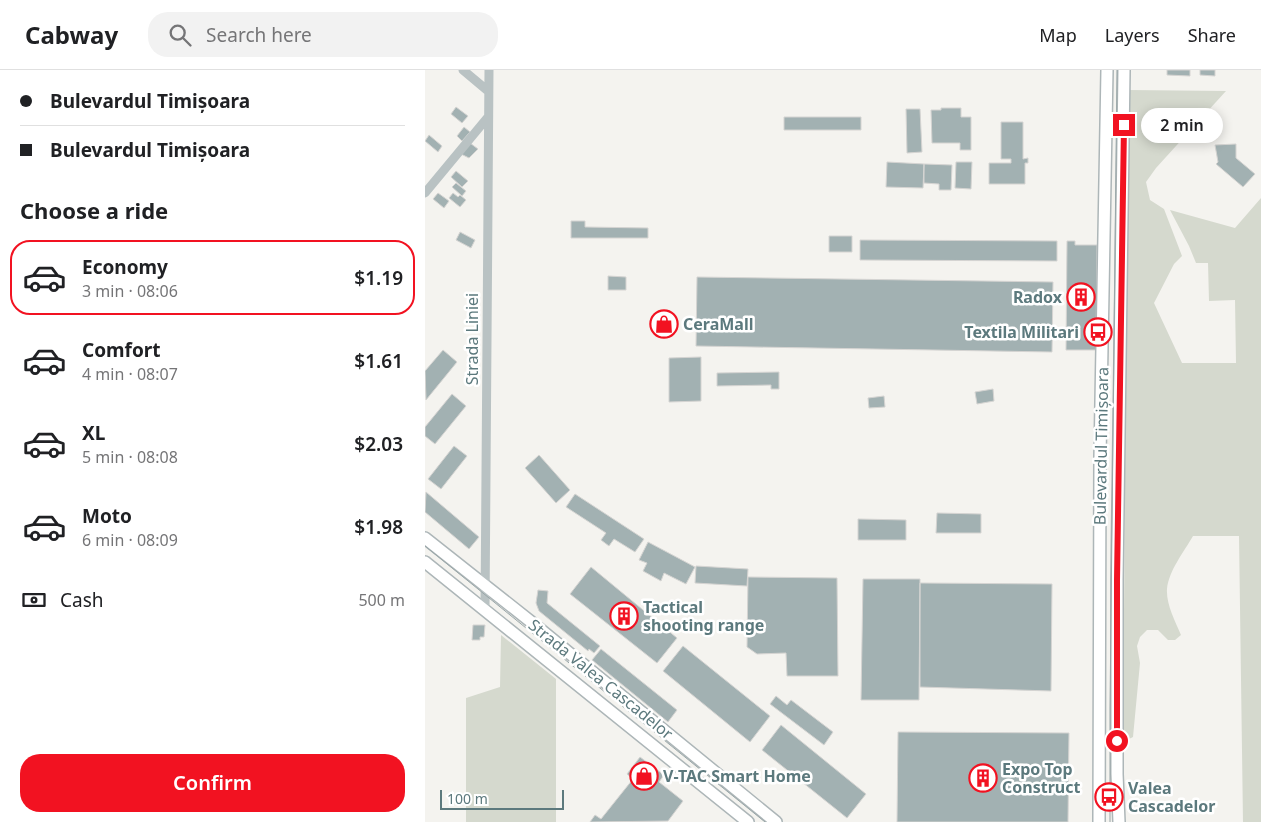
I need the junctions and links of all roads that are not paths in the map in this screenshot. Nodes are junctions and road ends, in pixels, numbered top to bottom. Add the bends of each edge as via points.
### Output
1 (463, 70) edge
2 (489, 70) edge
3 (1107, 70) edge
4 (1124, 70) edge
5 (488, 91) junction
6 (488, 117) junction
7 (425, 193) edge
8 (1105, 274) junction
9 (1122, 274) junction
10 (425, 538) edge
11 (425, 562) edge
12 (485, 586) junction
13 (485, 609) junction
14 (673, 739) junction
15 (662, 753) junction
16 (748, 799) junction
17 (737, 813) junction
18 (748, 822) edge
19 (776, 822) edge
20 (1099, 822) edge
21 (1119, 822) edge

1 - 5 street
2 - 5 street, Strada Liniei
3 - 8 main road, Bulevardul Timișoara
4 - 9 main road, Bulevardul Timișoara
5 - 6 street, Strada Liniei
6 - 7 street
6 - 12 street, Strada Liniei
8 - 9 main road
8 - 20 main road, Bulevardul Timișoara via 1100,478
9 - 21 main road, Bulevardul Timișoara via 1117,580
10 - 12 main road, Strada Valea Cascadelor
11 - 13 main road, Strada Valea Cascadelor
12 - 13 street, Strada Liniei
12 - 14 main road, Strada Valea Cascadelor
13 - 15 main road, Strada Valea Cascadelor
14 - 15 main road
14 - 16 main road, Strada Valea Cascadelor
15 - 17 main road, Strada Valea Cascadelor
16 - 17 main road
16 - 19 main road, Strada Valea Cascadelor
17 - 18 main road, Strada Valea Cascadelor

